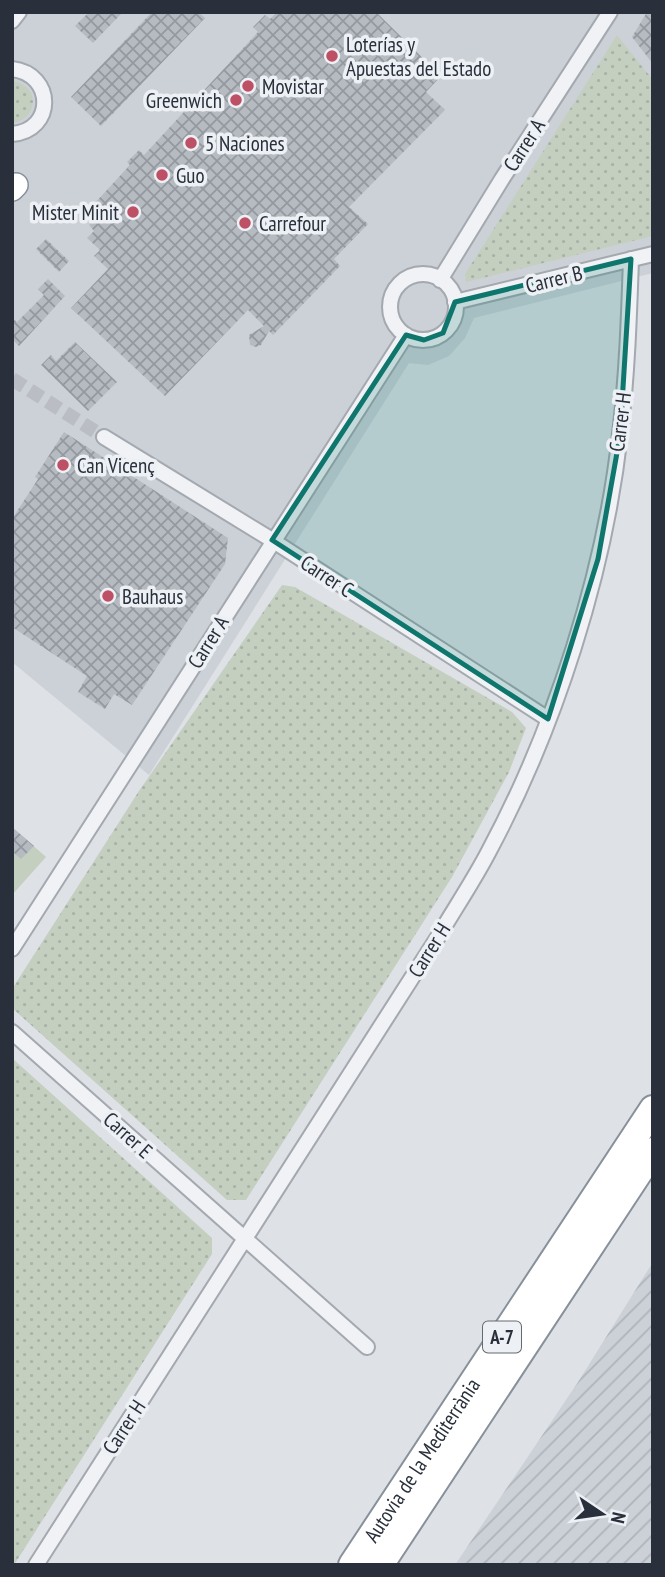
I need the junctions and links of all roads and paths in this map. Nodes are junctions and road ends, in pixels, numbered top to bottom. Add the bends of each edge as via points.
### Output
1 (19, 12) edge
2 (610, 12) edge
3 (12, 21) edge
4 (15, 68) edge
5 (12, 134) edge
6 (653, 254) edge
7 (631, 259) junction
8 (440, 280) junction
9 (455, 302) junction
10 (405, 335) junction
11 (104, 437) tunnel mouth
12 (272, 541) junction
13 (548, 719) junction
14 (12, 949) edge
15 (12, 1032) edge
16 (653, 1109) edge
17 (653, 1151) edge
18 (245, 1238) junction
19 (367, 1347) dead end
20 (36, 1565) edge
21 (352, 1565) edge
22 (380, 1565) edge

1 - 3 street
2 - 8 street, Carrer A
4 - 5 street via 39,82 45,102 33,127
6 - 7 street, Carrer B
7 - 9 street, Carrer B
7 - 13 street, Carrer H via 620,436 598,559
8 - 9 street
8 - 10 street via 413,276 394,292 391,315
9 - 10 street via 453,321 443,333 424,340
10 - 12 street, Carrer A
11 - 12 street, Carrer C
12 - 13 street, Carrer C
12 - 14 street, Carrer A
13 - 18 street, Carrer H via 489,851
15 - 18 street, Carrer E
16 - 21 highway, Autovia de la Mediterrània / A-7
17 - 22 highway, Autovia de la Mediterrània / A-7
18 - 19 street, Carrer E
18 - 20 street, Carrer H

